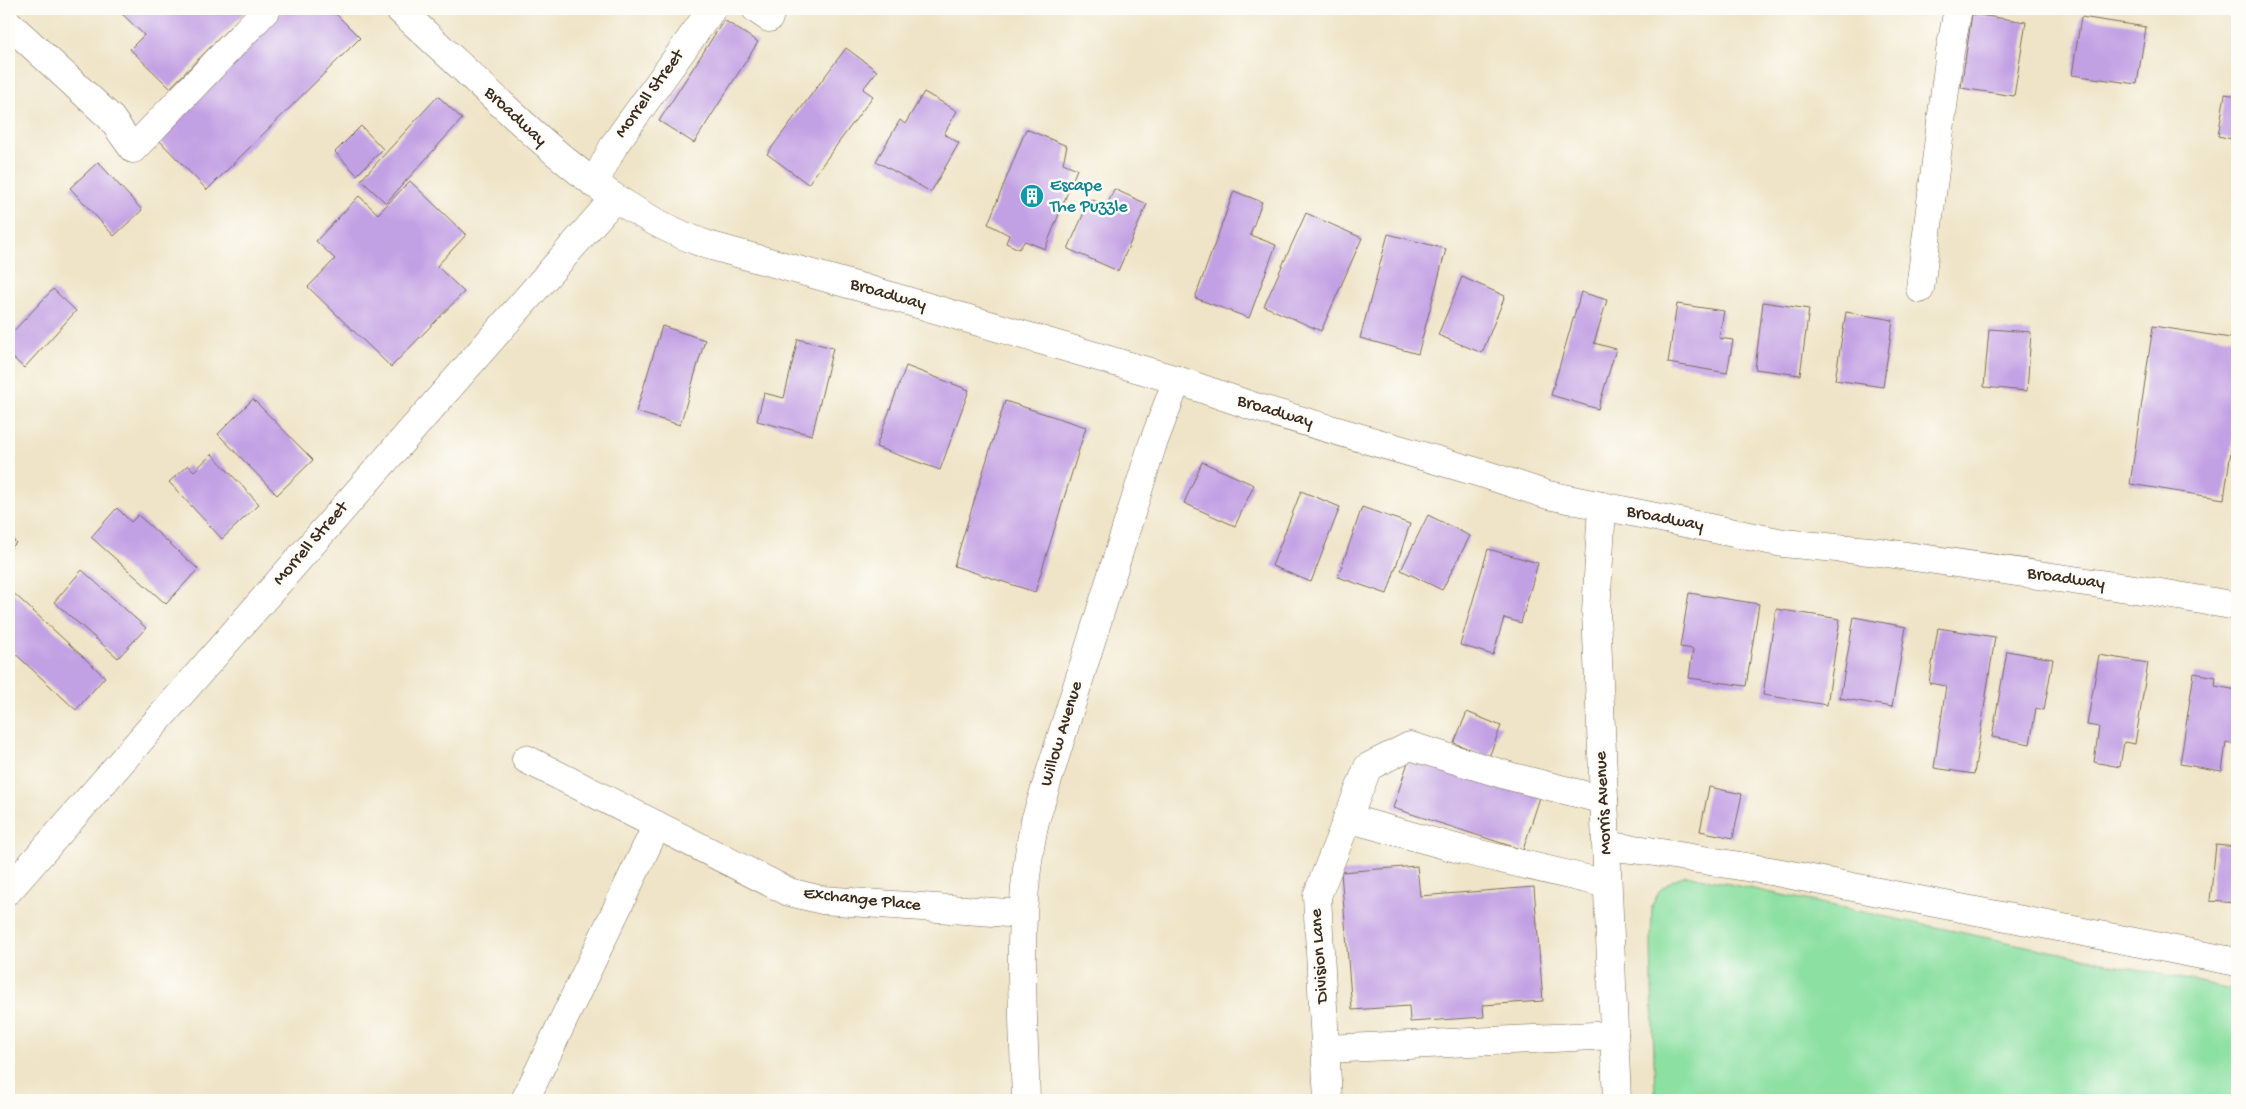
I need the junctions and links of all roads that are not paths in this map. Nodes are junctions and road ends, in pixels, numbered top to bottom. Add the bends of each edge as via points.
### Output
1 (267, 9) edge
2 (399, 9) edge
3 (712, 9) edge
4 (1958, 9) edge
5 (9, 24) edge
6 (604, 191) junction
7 (1920, 289) dead end
8 (1177, 380) junction
9 (1602, 506) junction
10 (2237, 606) edge
11 (526, 759) dead end
12 (1604, 800) junction
13 (1347, 818) junction
14 (657, 825) junction
15 (1607, 846) junction
16 (1607, 884) junction
17 (9, 890) edge
18 (1022, 914) junction
19 (2237, 962) edge
20 (1614, 1035) junction
21 (1326, 1049) junction
22 (525, 1100) edge
23 (1026, 1100) edge
24 (1328, 1100) edge
25 (1617, 1100) edge

1 - 5 street via 134,149 111,118
2 - 6 street, Broadway via 547,147
3 - 6 street, Morrell Street via 614,145
4 - 7 street
6 - 8 street, Broadway via 685,237 708,245
6 - 17 street, Morrell Street
8 - 9 street, Broadway via 1252,406 1548,495
8 - 18 street, Willow Avenue via 1152,446 1035,821
9 - 10 street, Broadway via 1783,543 1890,554
9 - 12 street, Morris Avenue via 1596,612
11 - 14 street, Exchange Place
12 - 13 street, Division Lane via 1410,746 1368,767
12 - 15 street, Morris Avenue
13 - 16 street
13 - 21 street, Division Lane via 1316,896
14 - 18 street, Exchange Place via 788,892 822,900
14 - 22 street
15 - 16 street, Morris Avenue
15 - 19 street via 1776,872
16 - 20 street, Morris Avenue
18 - 23 street, Willow Avenue
20 - 21 street
20 - 25 street, Morris Avenue
21 - 24 street, Division Lane

